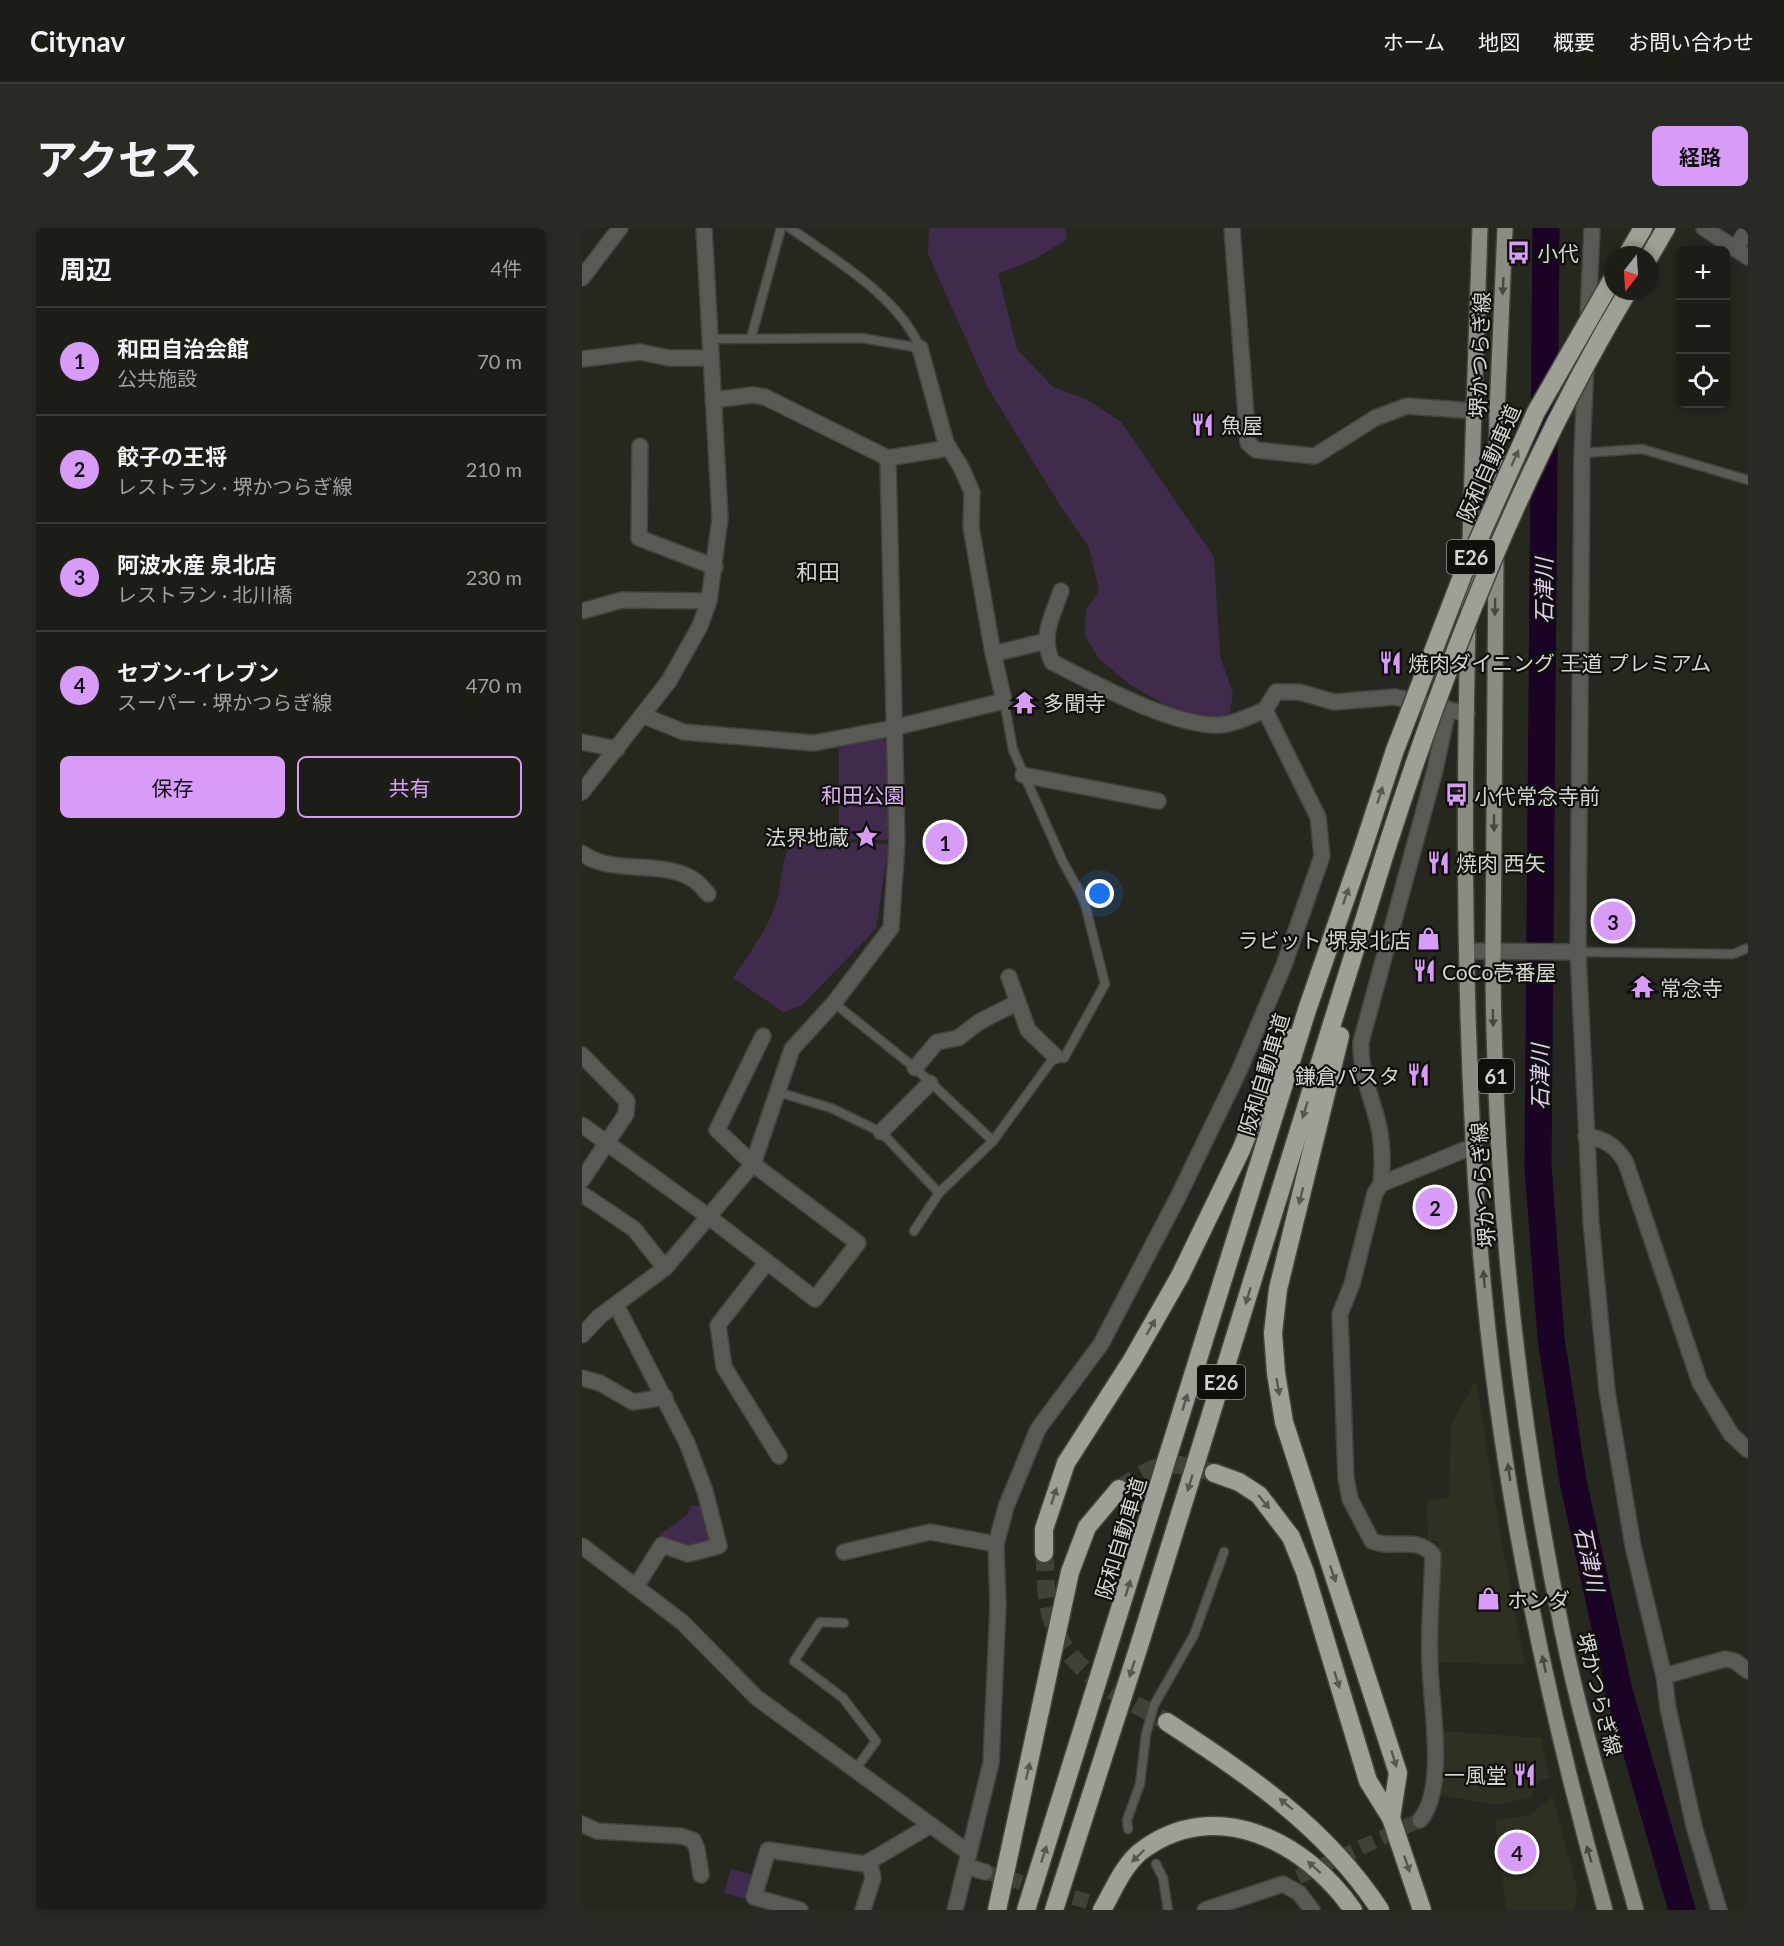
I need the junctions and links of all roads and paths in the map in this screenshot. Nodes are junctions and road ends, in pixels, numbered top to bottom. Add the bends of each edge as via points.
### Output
1 (620, 228) edge
2 (704, 228) edge
3 (781, 228) edge
4 (790, 228) edge
5 (1232, 228) edge
6 (1480, 228) edge
7 (1505, 228) edge
8 (1592, 228) edge
9 (1643, 228) edge
10 (1666, 228) edge
11 (1704, 228) edge
12 (1748, 229) edge
13 (1632, 246) edge
14 (1655, 246) edge
15 (1742, 253) edge
16 (582, 278) edge
17 (1604, 294) edge
18 (1623, 300) edge
19 (751, 338) junction
20 (710, 339) junction
21 (920, 348) junction
22 (711, 358) junction
23 (582, 359) edge
24 (713, 400) junction
25 (1474, 411) junction
26 (640, 446) dead end
27 (948, 448) junction
28 (1582, 453) junction
29 (888, 458) junction
30 (1748, 480) edge
31 (715, 567) junction
32 (1061, 591) dead end
33 (709, 600) junction
34 (582, 611) edge
35 (1046, 641) junction
36 (993, 654) junction
37 (1004, 701) junction
38 (1448, 709) junction
39 (1265, 710) junction
40 (1467, 714) junction
41 (644, 716) junction
42 (893, 728) junction
43 (582, 742) edge
44 (617, 749) junction
45 (1023, 775) junction
46 (582, 792) edge
47 (1158, 801) dead end
48 (582, 853) edge
49 (1385, 853) junction
50 (708, 894) dead end
51 (1748, 948) edge
52 (1467, 951) junction
53 (1493, 952) junction
54 (1574, 952) junction
55 (1009, 977) dead end
56 (1018, 1002) junction
57 (834, 1003) junction
58 (1306, 1010) junction
59 (763, 1036) dead end
60 (582, 1055) edge
61 (1055, 1056) junction
62 (915, 1068) junction
63 (930, 1083) junction
64 (778, 1092) junction
65 (582, 1125) edge
66 (881, 1132) junction
67 (1586, 1136) junction
68 (993, 1141) junction
69 (606, 1143) junction
70 (1474, 1146) junction
71 (753, 1164) junction
72 (582, 1180) edge
73 (1381, 1184) junction
74 (939, 1193) junction
75 (582, 1194) edge
76 (709, 1217) junction
77 (914, 1231) dead end
78 (767, 1262) junction
79 (665, 1268) junction
80 (616, 1305) junction
81 (582, 1335) edge
82 (582, 1378) edge
83 (665, 1397) junction
84 (1748, 1450) edge
85 (779, 1456) dead end
86 (1214, 1473) tunnel mouth
87 (1119, 1489) tunnel mouth
88 (996, 1544) junction
89 (582, 1546) edge
90 (844, 1552) dead end
91 (1224, 1552) dead end
92 (1044, 1553) tunnel mouth
93 (637, 1585) junction
94 (844, 1623) dead end
95 (1748, 1671) edge
96 (1664, 1676) junction
97 (1167, 1722) tunnel mouth
98 (855, 1770) junction
99 (1391, 1818) junction
100 (1420, 1820) tunnel mouth
101 (582, 1824) edge
102 (931, 1824) junction
103 (1128, 1829) dead end
104 (968, 1860) junction
105 (869, 1861) junction
106 (1156, 1864) dead end
107 (985, 1872) tunnel mouth
108 (701, 1875) dead end
109 (1298, 1877) tunnel mouth
110 (1283, 1884) junction
111 (800, 1910) edge
112 (863, 1910) edge
113 (955, 1910) edge
114 (997, 1910) edge
115 (1026, 1910) edge
116 (1054, 1910) edge
117 (1102, 1910) edge
118 (1168, 1910) edge
119 (1205, 1910) edge
120 (1312, 1910) edge
121 (1353, 1910) edge
122 (1380, 1910) edge
123 (1422, 1910) edge
124 (1605, 1910) edge
125 (1636, 1910) edge
126 (1719, 1910) edge

1 - 16 street
2 - 20 street
3 - 19 lane
4 - 21 lane via 857,275 912,328
5 - 25 street via 1248,443 1256,450 1315,456 1375,418 1407,406
6 - 25 main road, 堺かつらぎ線 / 61
7 -> 53 main road, 堺かつらぎ線 / 61 via 1497,414
8 - 28 street
9 - 13 highway
10 - 14 highway
11 - 15 street
12 - 15 street
58 -> 17 highway, 阪和自動車道 / E26, bridge via 1395,750 1464,574 1536,412
18 - 49 highway, E26, bridge via 1557,418 1481,586 1416,757
19 - 20 lane
19 - 21 lane via 862,338
20 - 22 street
21 - 27 street
22 - 23 street via 669,358 639,352
22 - 24 street
24 - 29 street via 753,394 765,397
24 - 31 street via 720,518
25 - 40 main road, 堺かつらぎ線 / 61
26 - 31 street via 639,538
27 - 29 street
27 - 36 street via 972,492 971,527
28 - 30 lane via 1642,449
28 - 54 street
29 - 42 street
31 - 33 street
32 - 35 street
33 - 34 street via 622,600
33 - 41 street via 688,649
35 - 36 street
35 - 39 street via 1052,662 1137,703 1196,723 1223,725
36 - 37 street
37 - 42 street
37 - 45 lane via 1013,750
38 - 39 street via 1395,697 1334,702 1299,692 1276,692
38 - 40 street
38 - 73 street via 1361,1042 1360,1061 1379,1125
39 - 88 street via 1318,817 1322,856 1284,964 1239,1071 1101,1344 1038,1429 1021,1466
40 - 52 main road, 堺かつらぎ線 / 61
41 - 42 street via 684,732 779,742 814,743
41 - 44 street
42 - 57 street via 897,842 891,928
43 - 44 street
44 - 46 street
45 - 47 street
45 - 61 lane via 1084,900 1106,984 1064,1058
48 - 50 street via 611,864 676,871 693,879
49 -> 99 highway via 1278,1289 1272,1333 1284,1422 1398,1773
49 -> 116 highway, E26 via 1140,1646
51 - 54 lane via 1733,954
52 - 53 street
52 - 70 main road, 堺かつらぎ線 / 61
53 - 54 street
53 -> 125 main road, 堺かつらぎ線 / 61 via 1493,1027 1503,1201 1529,1438 1562,1630
54 - 67 street
55 - 56 street
56 - 61 street via 1028,1030
56 - 62 street via 958,1038 937,1042
57 - 62 lane
57 - 64 street via 792,1049
92 -> 58 highway via 1044,1529 1066,1463 1132,1360 1180,1275 1241,1150 1280,1055
115 -> 58 highway, 阪和自動車道 / E26
59 - 71 street via 717,1130
60 - 69 street via 627,1101 626,1114
61 - 68 lane
62 - 63 lane
63 - 66 street
63 - 68 lane
64 - 66 lane via 831,1108
64 - 71 street
65 - 69 street
66 - 74 lane
67 - 84 street via 1608,1143 1626,1162 1700,1383 1731,1434
67 - 96 street via 1596,1287 1608,1391 1633,1546
68 - 74 lane
69 - 72 street
69 - 76 street
70 - 73 street
124 -> 70 main road, 堺かつらぎ線 / 61 via 1572,1793 1535,1625 1489,1331
71 - 76 street
71 - 78 street via 858,1243 814,1299
73 - 100 street via 1375,1193 1352,1284 1340,1314 1344,1456 1350,1499 1372,1541 1417,1543 1433,1555 1433,1782 1428,1811
74 - 77 lane
75 - 79 street via 634,1229
76 - 78 street
76 - 79 street
78 - 85 street via 718,1325 724,1367
79 - 80 street
80 - 81 street
80 - 83 street
82 - 83 street via 600,1383 633,1402
83 - 93 street via 705,1491 719,1546 688,1554 662,1545
86 -> 99 highway via 1239,1482 1259,1496 1291,1538 1305,1572 1368,1781
114 -> 87 highway via 1070,1572 1087,1527
88 - 90 street via 930,1532
88 - 104 street via 998,1606 991,1763
89 - 93 street
91 - 103 lane via 1194,1635 1154,1705
93 - 98 street via 682,1622 757,1698
94 - 98 lane via 820,1622 794,1661 843,1698 876,1741
95 - 96 street via 1725,1659
96 - 126 street via 1694,1826
122 -> 97 highway via 1333,1848 1298,1814
98 - 102 street
99 -> 123 highway
101 - 108 street via 597,1831 693,1840
102 - 104 street
102 - 105 street
104 - 107 street
104 - 113 street
105 - 111 street via 865,1864 768,1850 754,1897
105 - 112 street via 873,1878
106 - 118 lane via 1163,1878
109 - 110 street
110 - 119 street
110 - 120 street via 1299,1893
121 -> 117 highway via 1314,1865 1278,1840 1244,1828 1202,1826 1168,1836 1139,1853

